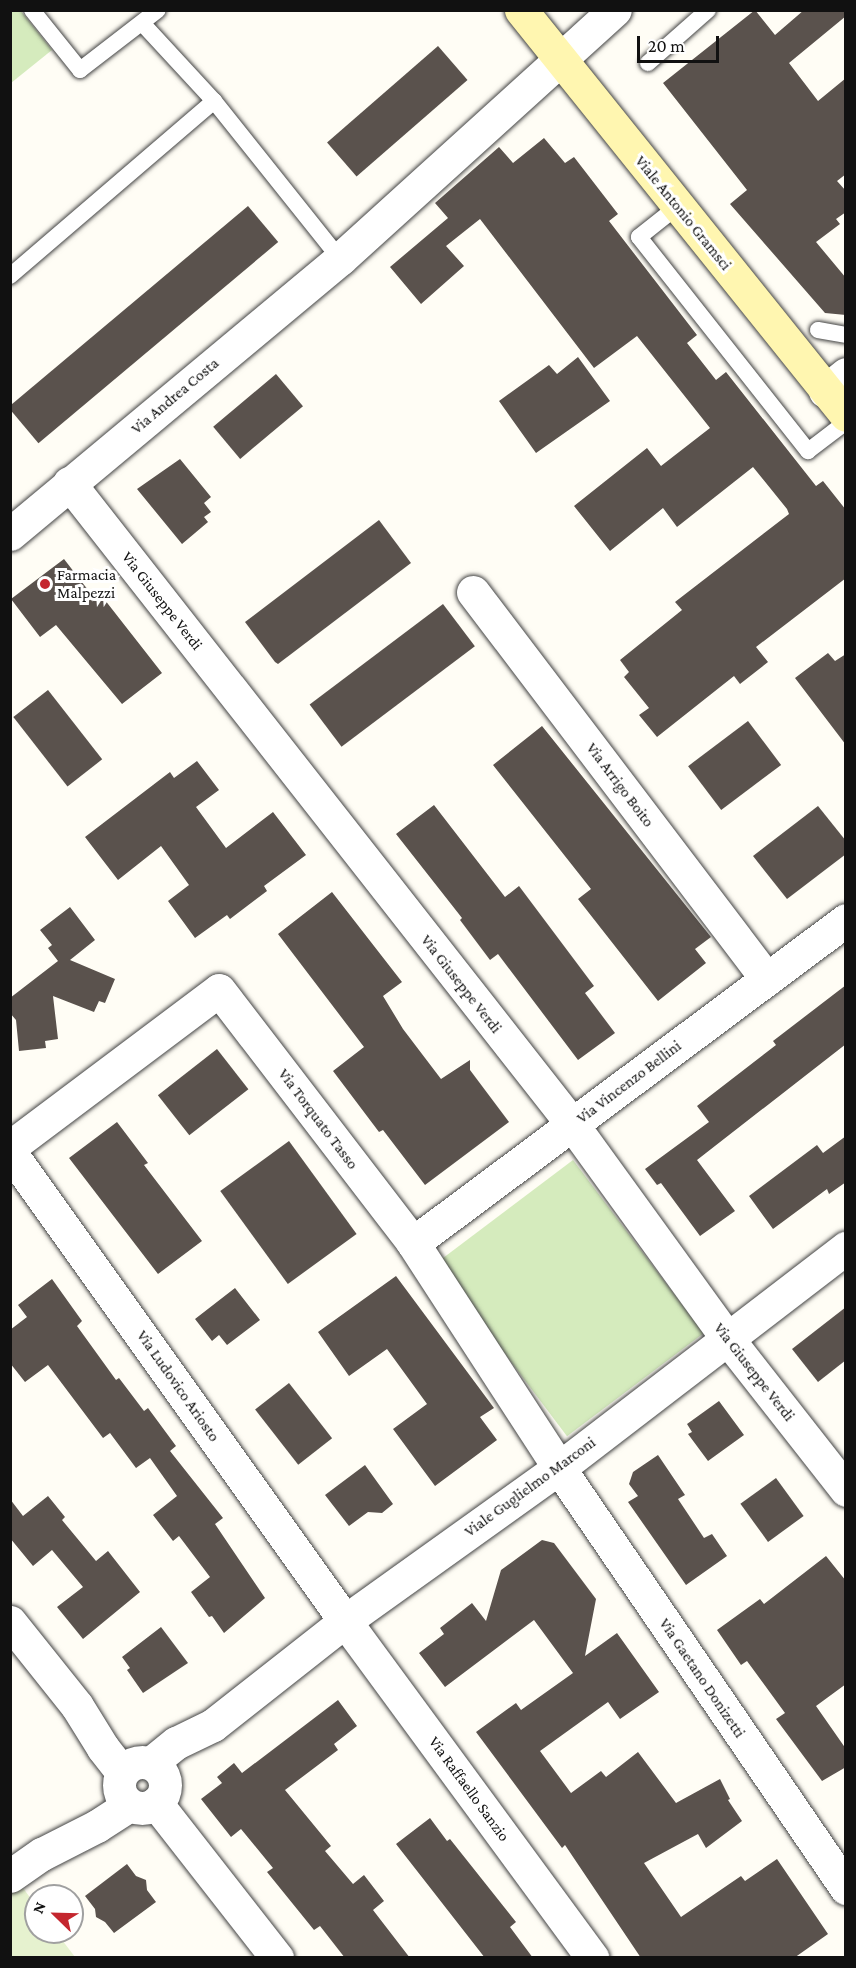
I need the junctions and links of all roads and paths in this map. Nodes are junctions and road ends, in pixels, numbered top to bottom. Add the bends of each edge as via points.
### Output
1 (32, 10) edge
2 (158, 10) edge
3 (521, 10) edge
4 (615, 10) edge
5 (708, 10) edge
6 (142, 23) junction
7 (560, 60) junction
8 (648, 63) dead end
9 (214, 101) junction
10 (678, 206) junction
11 (340, 259) junction
12 (10, 276) edge
13 (818, 330) dead end
14 (846, 335) edge
15 (839, 393) edge
16 (846, 422) edge
17 (69, 483) junction
18 (10, 534) edge
19 (473, 592) dead end
20 (846, 920) edge
21 (767, 979) junction
22 (572, 1124) junction
23 (10, 1150) edge
24 (413, 1243) junction
25 (846, 1248) edge
26 (727, 1338) junction
27 (559, 1468) junction
28 (846, 1490) edge
29 (345, 1621) junction
30 (10, 1622) edge
31 (139, 1782) junction
32 (10, 1876) edge
33 (846, 1888) edge
34 (277, 1958) edge
35 (592, 1958) edge

1 - 6 lane via 80,70
2 - 6 lane
3 - 7 main road, Viale Antonio Gramsci
4 - 7 street, Via Andrea Costa
5 - 8 lane
6 - 9 lane
7 - 10 main road, Viale Antonio Gramsci
7 - 11 street, Via Andrea Costa
9 - 11 lane
9 - 12 lane
10 - 15 main road, Viale Antonio Gramsci
10 - 16 lane via 639,237 808,451
11 - 17 street, Via Andrea Costa
13 - 14 lane
17 - 18 street, Via Andrea Costa
17 - 22 street, Via Giuseppe Verdi
19 - 21 street, Via Arrigo Boito
20 - 21 street, Via Vincenzo Bellini
21 - 22 street, Via Vincenzo Bellini
22 - 24 street, Via Vincenzo Bellini
22 - 26 street, Via Giuseppe Verdi
23 - 24 street, Via Torquato Tasso via 219,990
23 - 29 street, Via Ludovico Ariosto
24 - 27 street, Via Torquato Tasso
25 - 26 street, Viale Guglielmo Marconi
26 - 27 street, Viale Guglielmo Marconi
26 - 28 street, Via Giuseppe Verdi
27 - 29 street, Viale Guglielmo Marconi
27 - 33 street, Via Gaetano Donizetti
29 - 31 street, Viale Guglielmo Marconi via 213,1725 176,1743
29 - 35 street, Via Raffaello Sanzio
30 - 31 street via 77,1706 103,1748
31 - 32 street, Viale Guglielmo Marconi via 84,1812 42,1854
31 - 34 street

